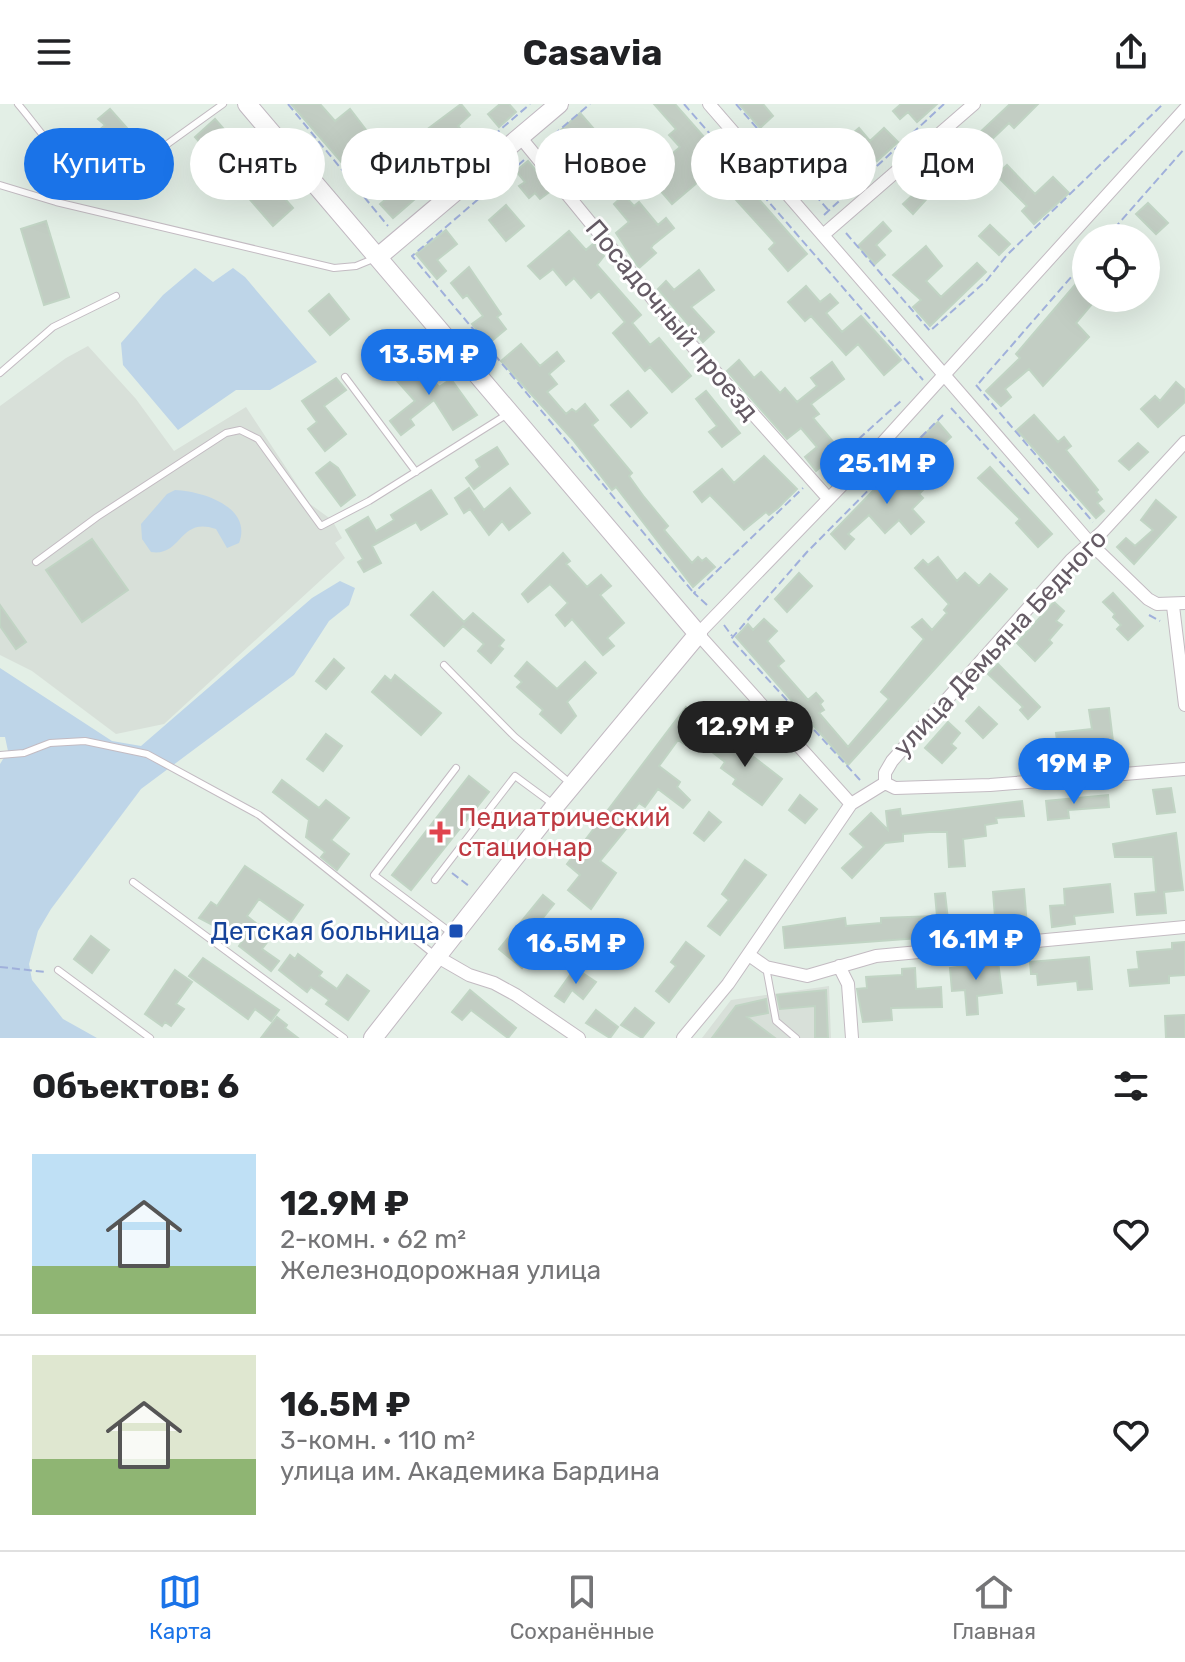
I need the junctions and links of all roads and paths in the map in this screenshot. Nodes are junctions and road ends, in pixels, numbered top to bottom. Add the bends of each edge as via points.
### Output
1 (18, 104) edge
2 (223, 104) edge
3 (247, 104) edge
4 (288, 104) edge
5 (530, 104) edge
6 (559, 104) edge
7 (590, 104) edge
8 (684, 104) edge
9 (709, 104) edge
10 (944, 104) edge
11 (974, 104) edge
12 (1163, 104) edge
13 (1185, 109) edge
14 (503, 128) edge
15 (527, 145) junction
16 (1185, 148) edge
17 (0, 185) edge
18 (392, 223) dead end
19 (815, 223) junction
20 (1118, 224) edge
21 (823, 235) junction
22 (800, 236) junction
23 (378, 257) junction
24 (1072, 276) edge
25 (116, 296) dead end
26 (930, 331) dead end
27 (0, 373) edge
28 (943, 376) junction
29 (345, 377) dead end
30 (924, 381) dead end
31 (903, 400) dead end
32 (511, 413) junction
33 (943, 415) dead end
34 (1185, 442) edge
35 (416, 472) junction
36 (811, 481) junction
37 (828, 498) junction
38 (1102, 532) junction
39 (1090, 543) junction
40 (36, 562) dead end
41 (694, 593) junction
42 (1179, 604) edge
43 (694, 628) junction
44 (444, 665) dead end
45 (1185, 705) edge
46 (0, 755) edge
47 (456, 768) dead end
48 (1185, 769) edge
49 (885, 783) junction
50 (573, 785) junction
51 (869, 790) junction
52 (851, 804) junction
53 (555, 806) junction
54 (445, 868) junction
55 (435, 880) dead end
56 (133, 882) dead end
57 (472, 889) dead end
58 (1185, 927) edge
59 (453, 935) junction
60 (749, 955) junction
61 (436, 956) junction
62 (839, 966) junction
63 (0, 967) edge
64 (766, 967) junction
65 (58, 970) joint
66 (150, 1038) edge
67 (344, 1038) edge
68 (373, 1038) edge
69 (579, 1038) edge
70 (683, 1038) edge
71 (796, 1038) edge
72 (852, 1038) edge

1 - 2 lane via 74,168 108,181 123,176
3 - 23 street
4 - 18 path via 387,226
5 - 14 path
6 - 15 street
7 - 15 path
8 - 22 path
9 - 19 street
10 - 19 path
11 - 21 street
12 - 26 path
13 - 28 street
15 - 23 street
15 - 36 street, Посадочный проезд via 624,266
15 - 41 path via 412,256
16 - 20 path
17 - 23 lane via 334,268
19 - 21 street
19 - 22 path
21 - 28 street
22 - 30 path
23 - 32 street
24 - 38 path via 977,384
25 - 27 lane via 53,327
28 - 37 street
28 - 39 street
29 - 35 lane
31 - 36 path
32 - 35 lane
32 - 43 street
33 - 51 path via 807,552 731,639
34 - 38 street, улица Демьяна Бедного
35 - 40 lane via 321,526 258,439 240,430 226,433
36 - 37 street, Посадочный проезд
36 - 41 path
37 - 43 street
38 - 39 street, улица Демьяна Бедного
39 - 42 street via 1148,599
39 - 49 street, улица Демьяна Бедного via 912,737 892,761
41 - 43 path via 708,605
42 - 45 street
43 - 50 street
43 - 52 street
44 - 50 lane via 515,737
46 - 61 lane via 85,741 147,754 259,815
47 - 59 lane via 374,875
48 - 49 street via 990,785 895,788
49 - 51 street, улица Демьяна Бедного
50 - 53 street
51 - 52 street, улица Демьяна Бедного
52 - 60 street, улица Демьяна Бедного
53 - 54 lane via 515,776
53 - 59 street
54 - 55 lane
54 - 57 path
56 - 67 lane
58 - 62 street via 876,956
59 - 61 street
60 - 64 street
60 - 70 street, улица Демьяна Бедного
61 - 68 street
61 - 69 street via 516,995
62 - 64 street via 807,976
62 - 72 street via 848,984
63 - 65 path
64 - 71 lane via 776,1021
65 - 66 lane

